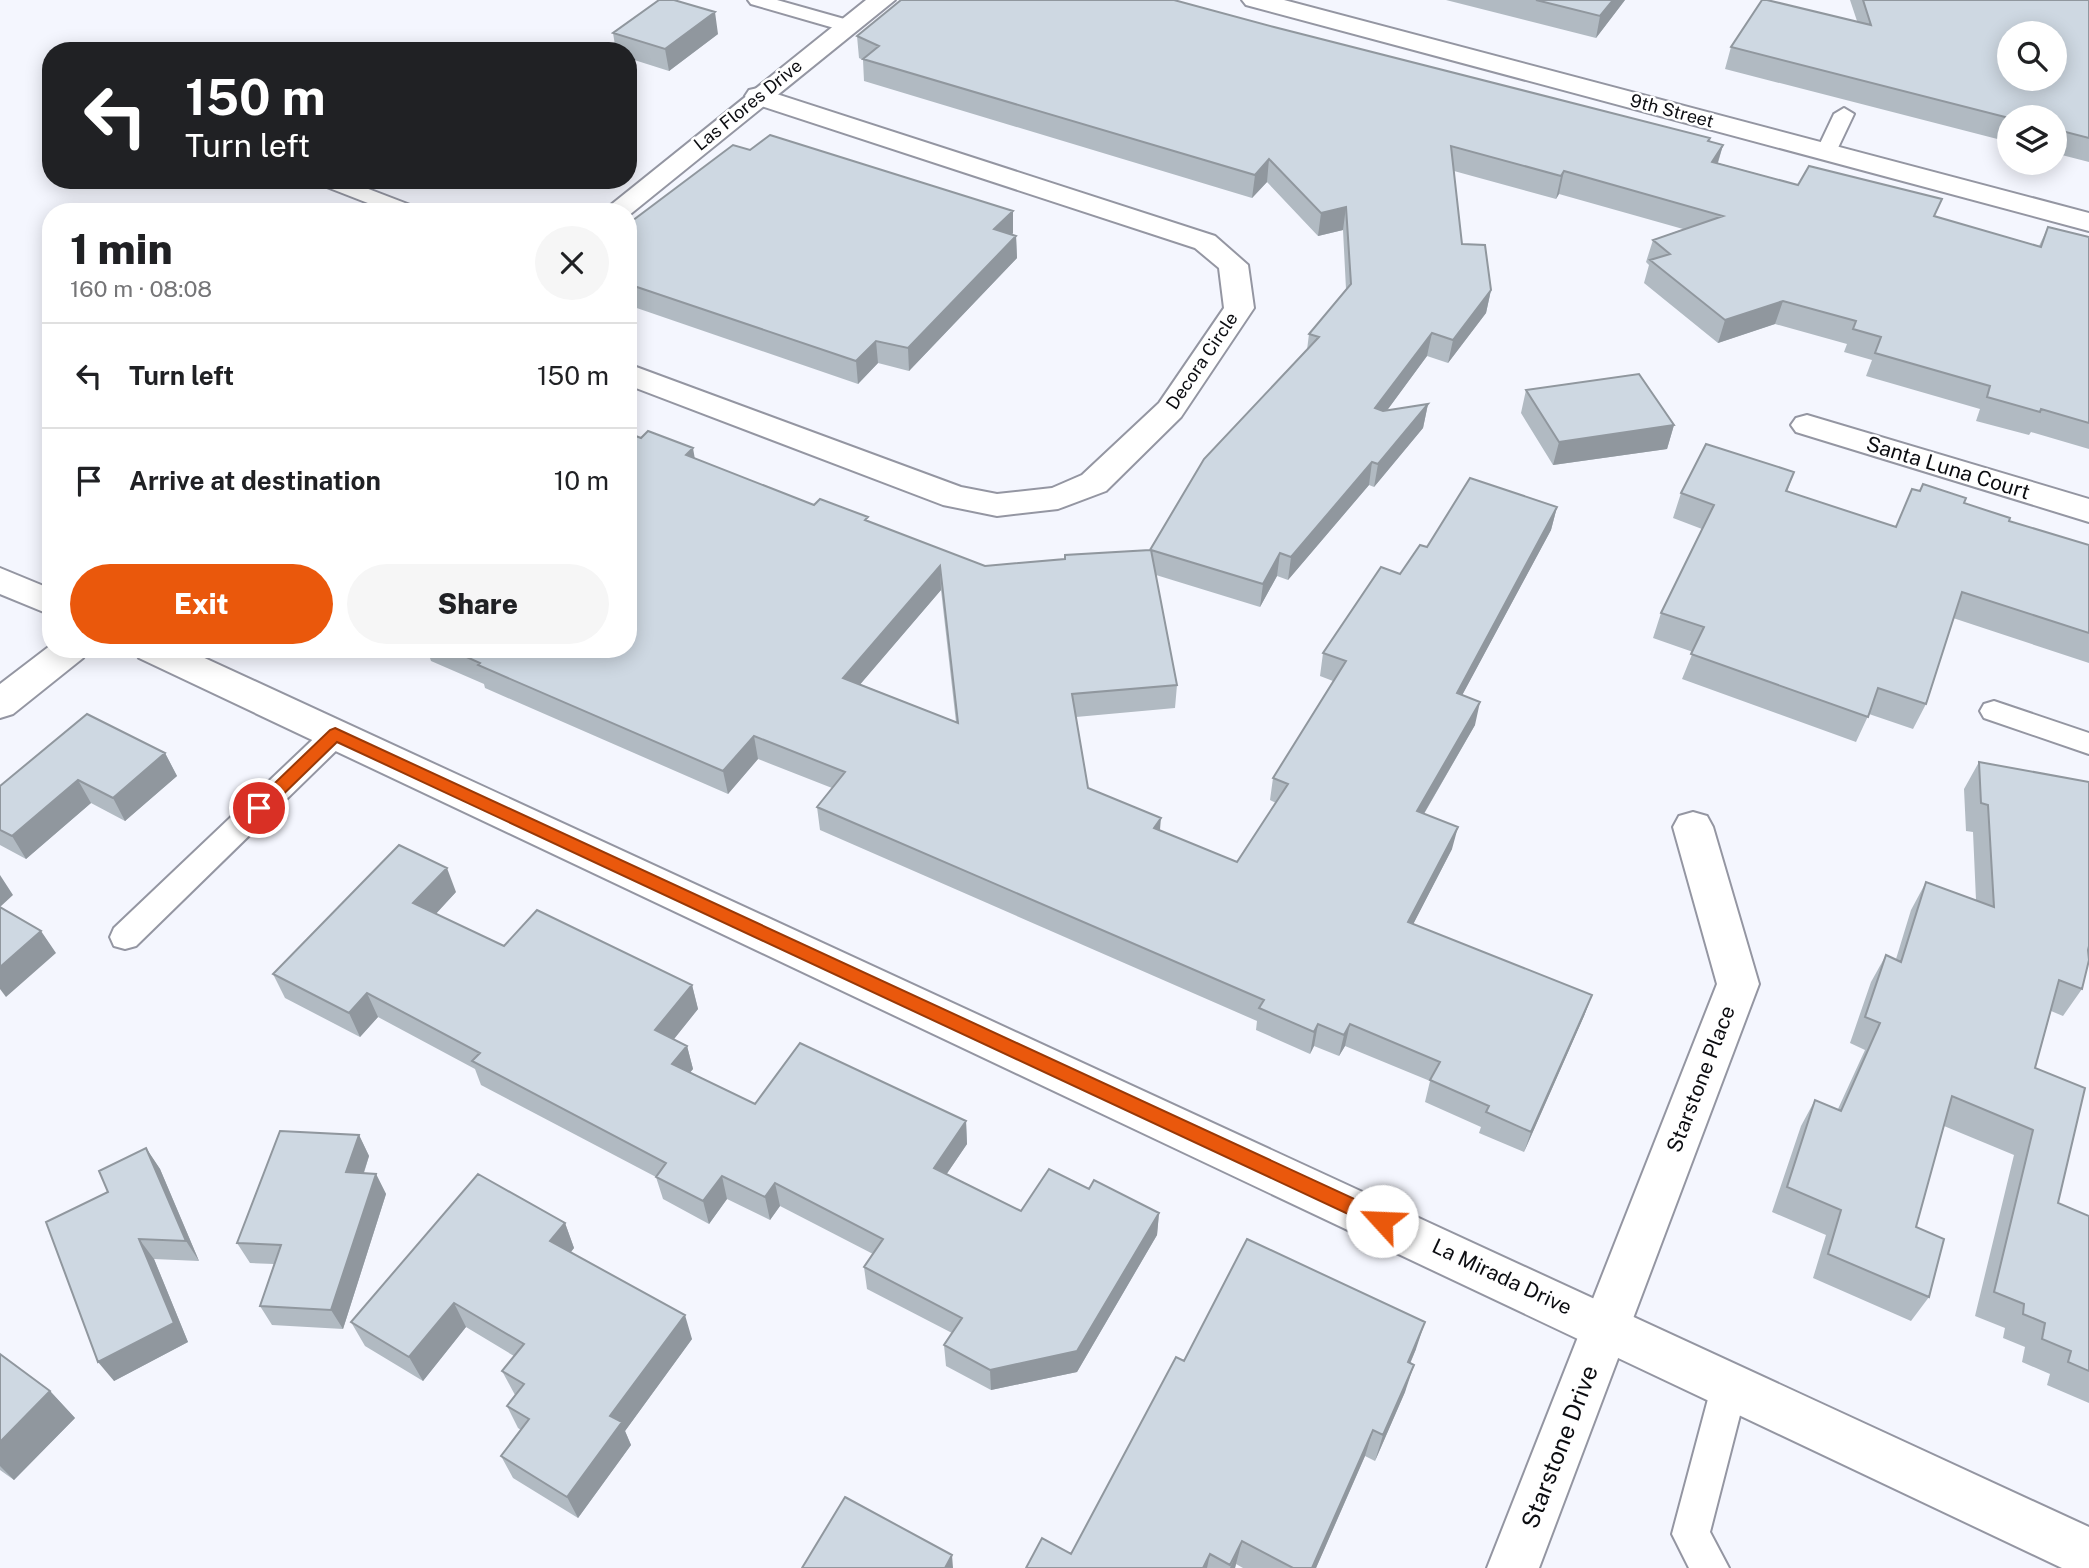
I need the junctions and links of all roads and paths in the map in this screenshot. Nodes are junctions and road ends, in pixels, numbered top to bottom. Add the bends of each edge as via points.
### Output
1 (757, 0) edge
2 (882, 0) edge
3 (1255, 0) edge
4 (848, 26) junction
5 (758, 96) junction
6 (1844, 114) dead end
7 (1826, 152) junction
8 (350, 189) edge
9 (387, 203) edge
10 (627, 203) edge
11 (2089, 222) edge
12 (637, 377) edge
13 (1807, 425) dead end
14 (2089, 511) edge
15 (0, 580) edge
16 (42, 599) edge
17 (59, 658) edge
18 (171, 658) edge
19 (0, 704) edge
20 (1994, 711) dead end
21 (335, 734) junction
22 (2089, 744) edge
23 (1693, 827) dead end
24 (125, 937) dead end
25 (1607, 1326) junction
26 (1730, 1384) junction
27 (2089, 1554) edge
28 (1513, 1568) edge
29 (1710, 1568) edge

1 - 4 lane
2 - 4 street, Las Flores Drive
3 - 7 street, 9th Street
4 - 5 street, Las Flores Drive
5 - 10 street, Las Flores Drive
5 - 12 street, Decora Circle via 1205,242 1233,265 1238,308 1170,410 1094,483 1058,498 997,505 954,497
6 - 7 lane
7 - 11 street, 9th Street
8 - 9 lane
13 - 14 street, Santa Luna Court
15 - 16 street
17 - 19 street
18 - 21 street, La Mirada Drive
20 - 22 lane
21 - 24 lane
21 - 25 street, La Mirada Drive
23 - 25 street, Starstone Place via 1738,984
25 - 26 street, La Mirada Drive
25 - 28 street, Starstone Drive
26 - 27 street, La Mirada Drive
26 - 29 lane via 1691,1534

